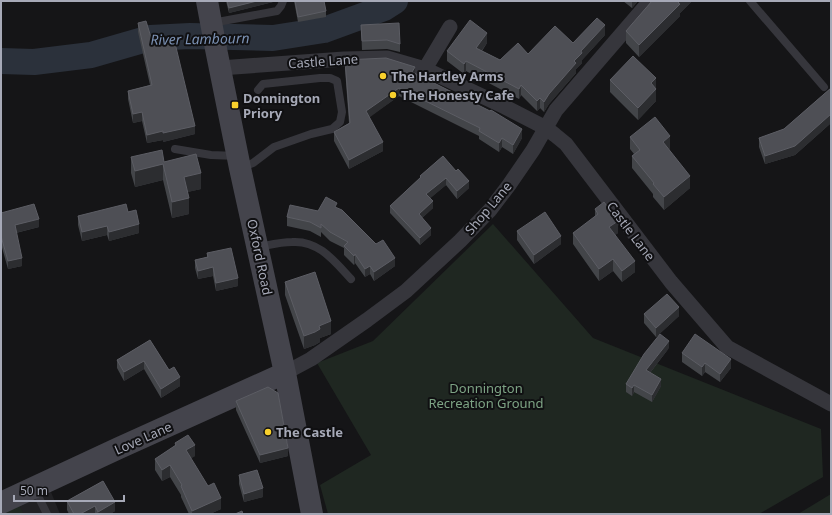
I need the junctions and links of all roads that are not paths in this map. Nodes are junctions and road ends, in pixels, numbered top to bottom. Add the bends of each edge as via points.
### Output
1 (207, 1) edge
2 (283, 1) edge
3 (650, 1) edge
4 (750, 1) edge
5 (450, 27) dead end
6 (215, 43) junction
7 (425, 68) junction
8 (824, 87) dead end
9 (258, 90) dead end
10 (546, 128) junction
11 (175, 149) dead end
12 (239, 162) junction
13 (257, 248) junction
14 (351, 279) dead end
15 (285, 373) junction
16 (831, 404) edge
17 (34, 488) junction
18 (1, 503) edge
19 (47, 514) edge
20 (312, 514) edge

1 - 6 main road, Oxford Road
2 - 6 lane via 277,11
3 - 10 street, Shop Lane via 556,110
4 - 8 lane
5 - 7 street
6 - 7 street, Castle Lane via 344,59 387,58
6 - 12 main road, Oxford Road
7 - 10 street, Castle Lane
9 - 12 lane via 263,84 330,78 337,81 342,112 340,122 332,129 274,147 252,163
10 - 15 street, Shop Lane via 490,210 460,241 406,291 311,359
10 - 16 street, Castle Lane via 566,144 671,282 727,347
11 - 12 lane
12 - 13 main road, Oxford Road
13 - 14 lane via 292,242 309,244 332,258
13 - 15 main road, Oxford Road
15 - 17 main road, Love Lane
15 - 20 main road, Oxford Road
17 - 18 main road, Love Lane
17 - 19 lane

